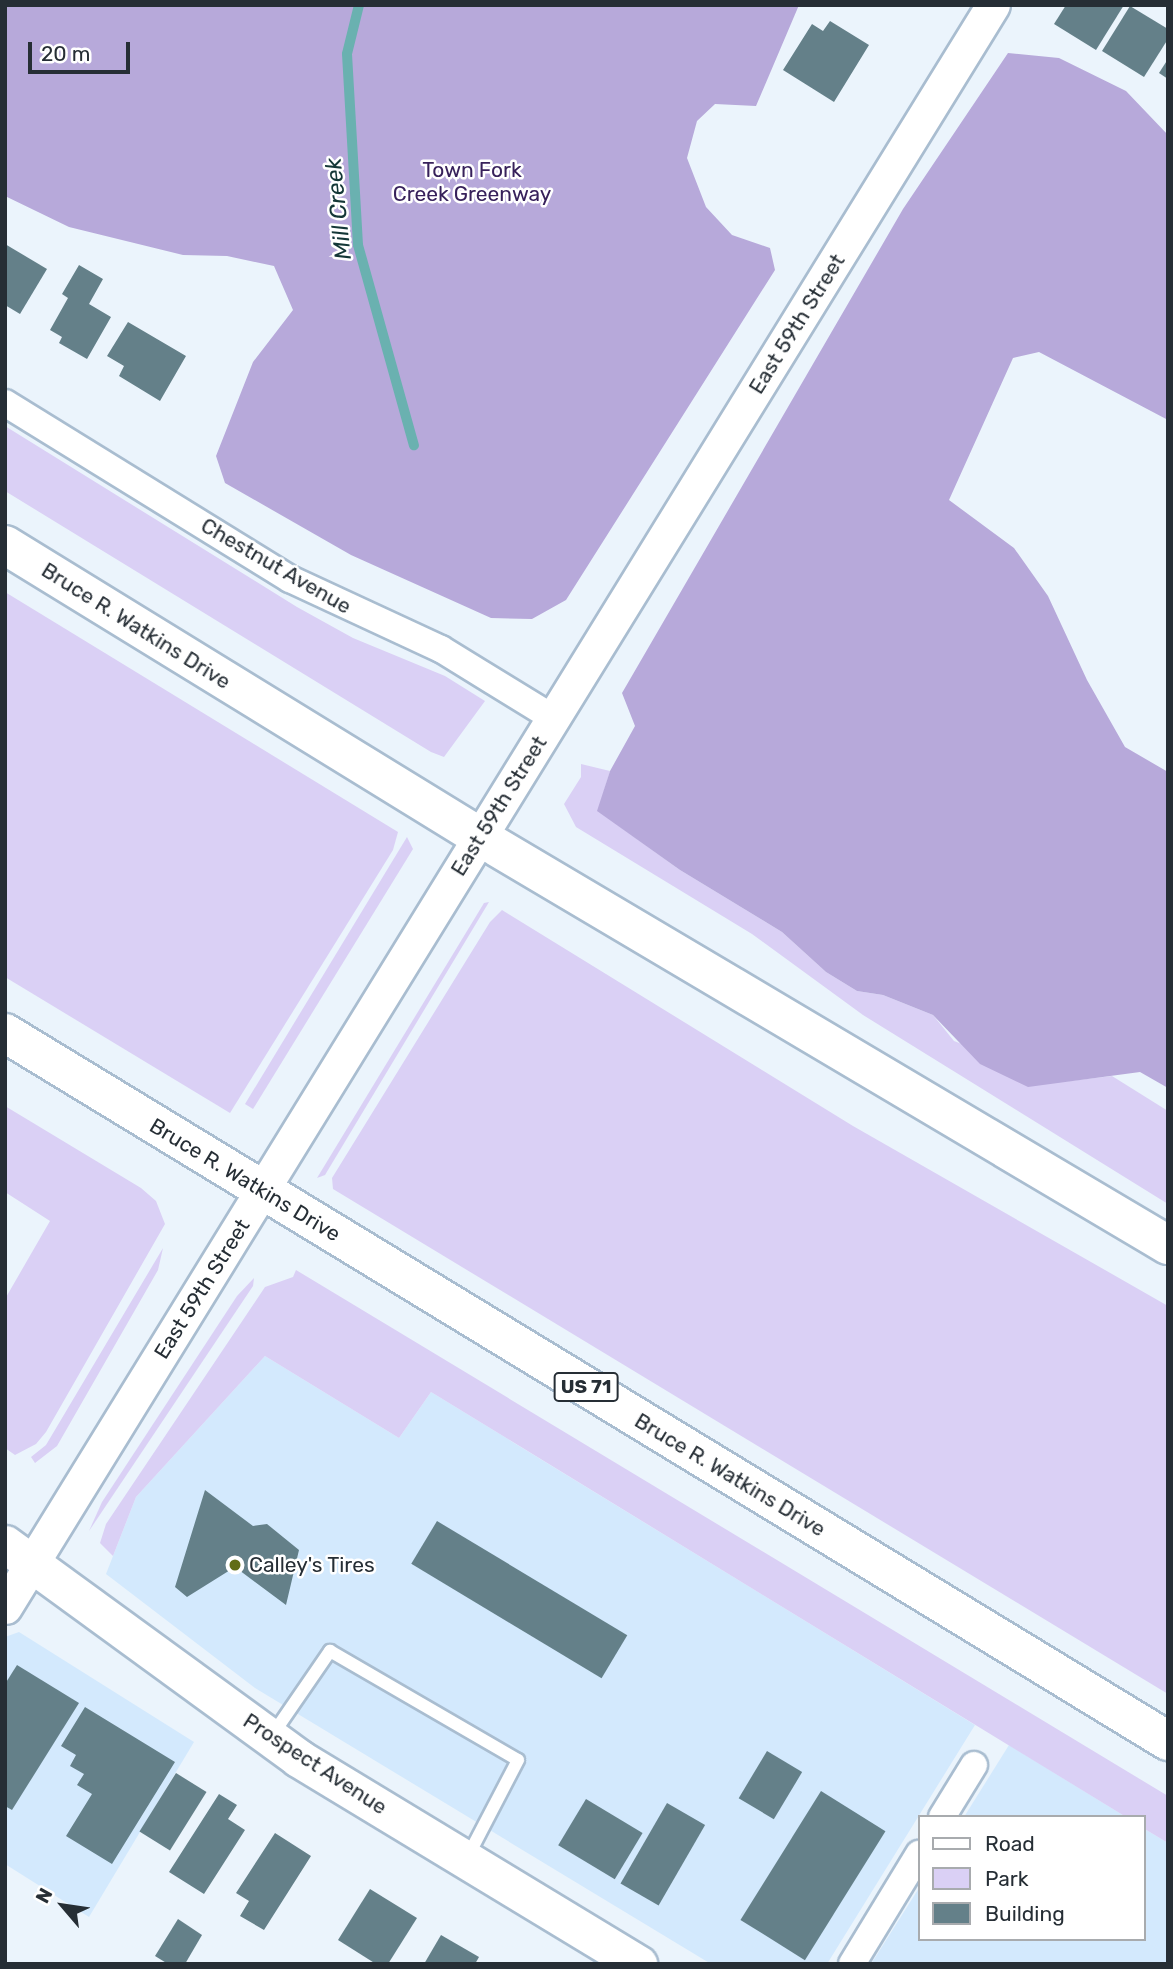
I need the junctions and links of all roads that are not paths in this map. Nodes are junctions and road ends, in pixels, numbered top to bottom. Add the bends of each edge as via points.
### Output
1 (993, 5) edge
2 (5, 403) edge
3 (5, 545) edge
4 (553, 718) junction
5 (480, 837) junction
6 (5, 1033) edge
7 (263, 1191) junction
8 (1168, 1245) edge
9 (19, 1554) edge
10 (5, 1607) edge
11 (270, 1737) junction
12 (1168, 1741) edge
13 (974, 1765) dead end
14 (943, 1815) edge
15 (918, 1856) edge
16 (466, 1860) junction
17 (638, 1964) edge
18 (852, 1964) edge

1 - 4 street, East 59th Street
2 - 4 street, Chestnut Avenue via 290,579 441,649
3 - 5 highway, Bruce R. Watkins Drive
4 - 5 street, East 59th Street
5 - 7 street, East 59th Street
5 - 8 highway, Bruce R. Watkins Drive
6 - 7 highway, Bruce R. Watkins Drive / US 71
7 - 9 street, East 59th Street
7 - 12 highway, Bruce R. Watkins Drive / US 71
9 - 10 street, East 59th Street
9 - 11 main road, Prospect Avenue
11 - 16 main road, Prospect Avenue
11 - 16 lane via 330,1651 518,1760
13 - 14 street
15 - 18 street
16 - 17 main road, Prospect Avenue

